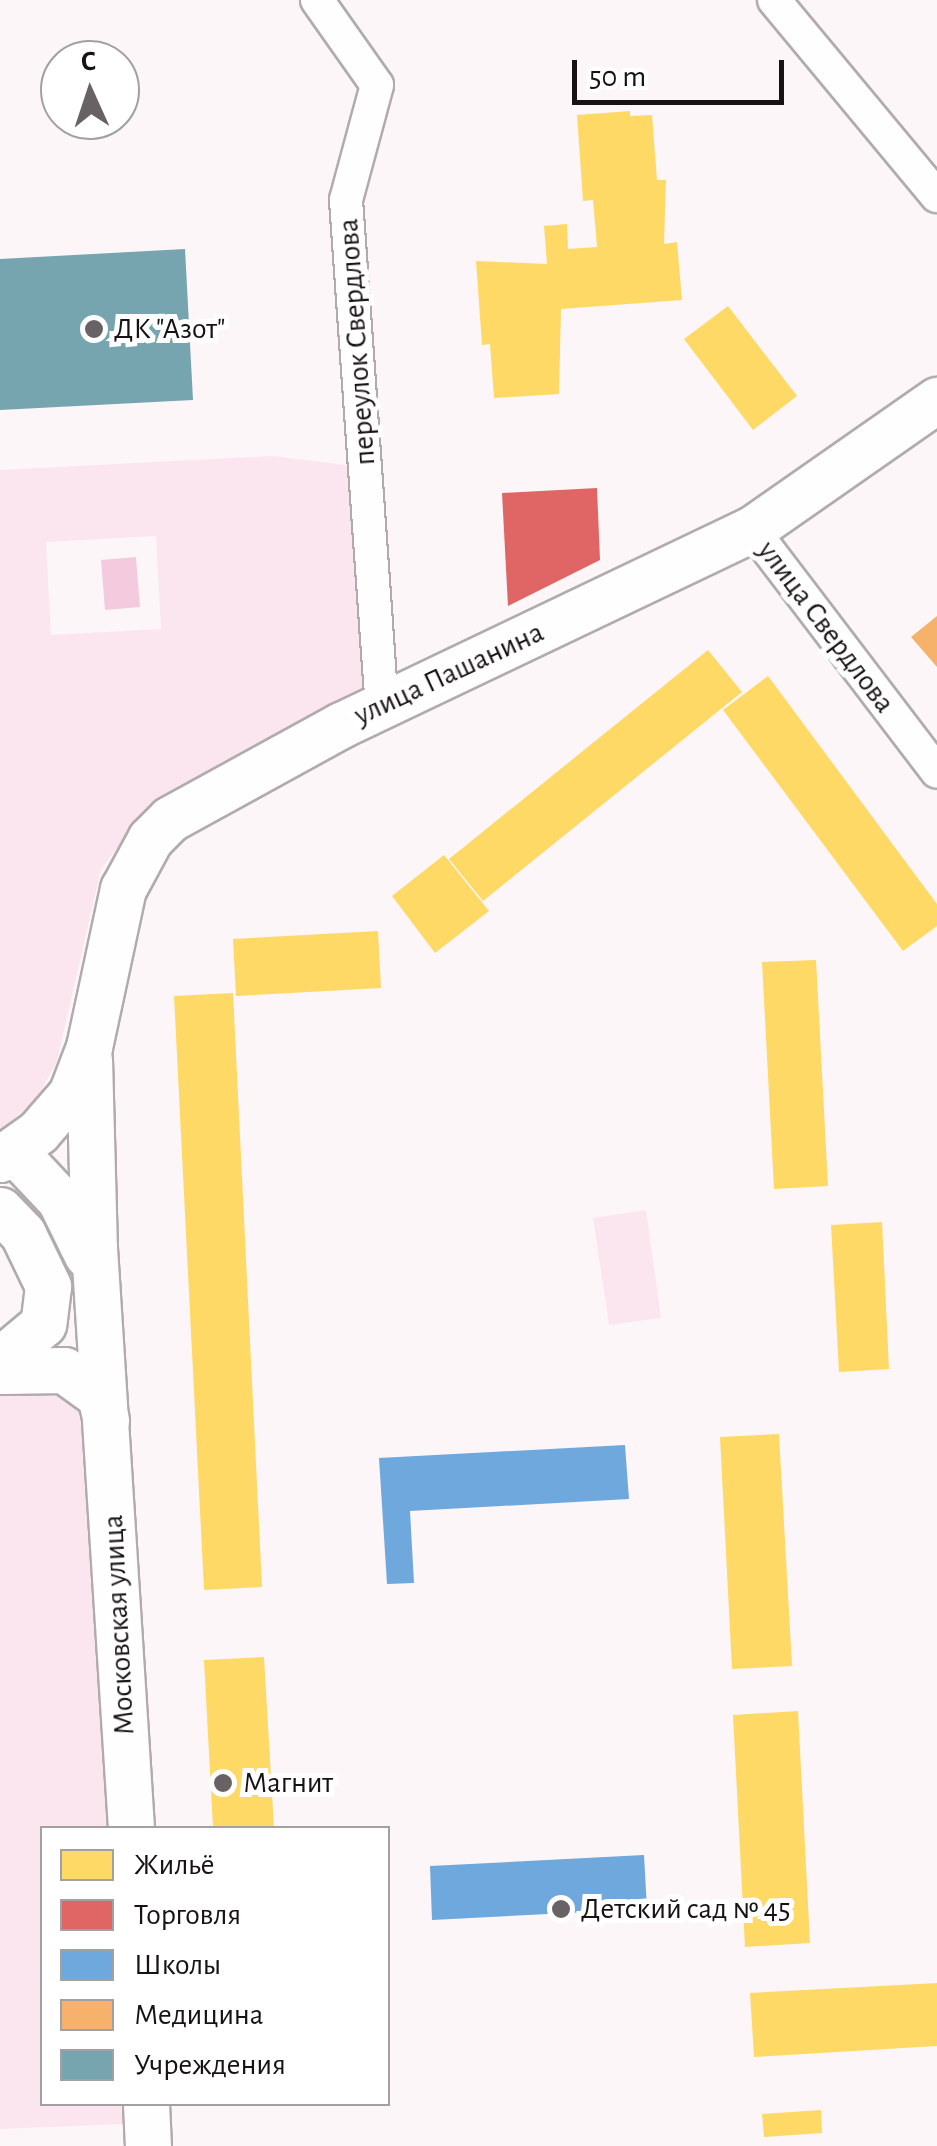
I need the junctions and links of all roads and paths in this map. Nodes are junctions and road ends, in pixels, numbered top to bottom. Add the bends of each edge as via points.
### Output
1 (317, 0) edge
2 (774, 0) edge
3 (937, 196) edge
4 (937, 400) edge
5 (752, 529) junction
6 (382, 708) junction
7 (937, 772) edge
8 (89, 1046) junction
9 (7, 1155) edge
10 (0, 1210) edge
11 (96, 1279) junction
12 (0, 1360) edge
13 (0, 1371) edge
14 (107, 1422) junction
15 (131, 1826) edge
16 (146, 2106) edge
17 (148, 2146) edge

1 - 6 street, переулок Свердлова via 377,85 346,200
2 - 3 street
4 - 5 main road, улица Пашанина
5 - 6 main road, улица Пашанина
5 - 7 street, улица Свердлова
6 - 8 main road, улица Пашанина via 196,800 150,839 123,889
8 - 9 main road via 60,1110
8 - 11 main road, Московская улица
9 - 11 main road via 60,1200
10 - 12 main road via 24,1234 48,1286 43,1324
11 - 14 main road, Московская улица
13 - 14 main road via 64,1370 100,1396
14 - 15 main road, Московская улица
16 - 17 main road

